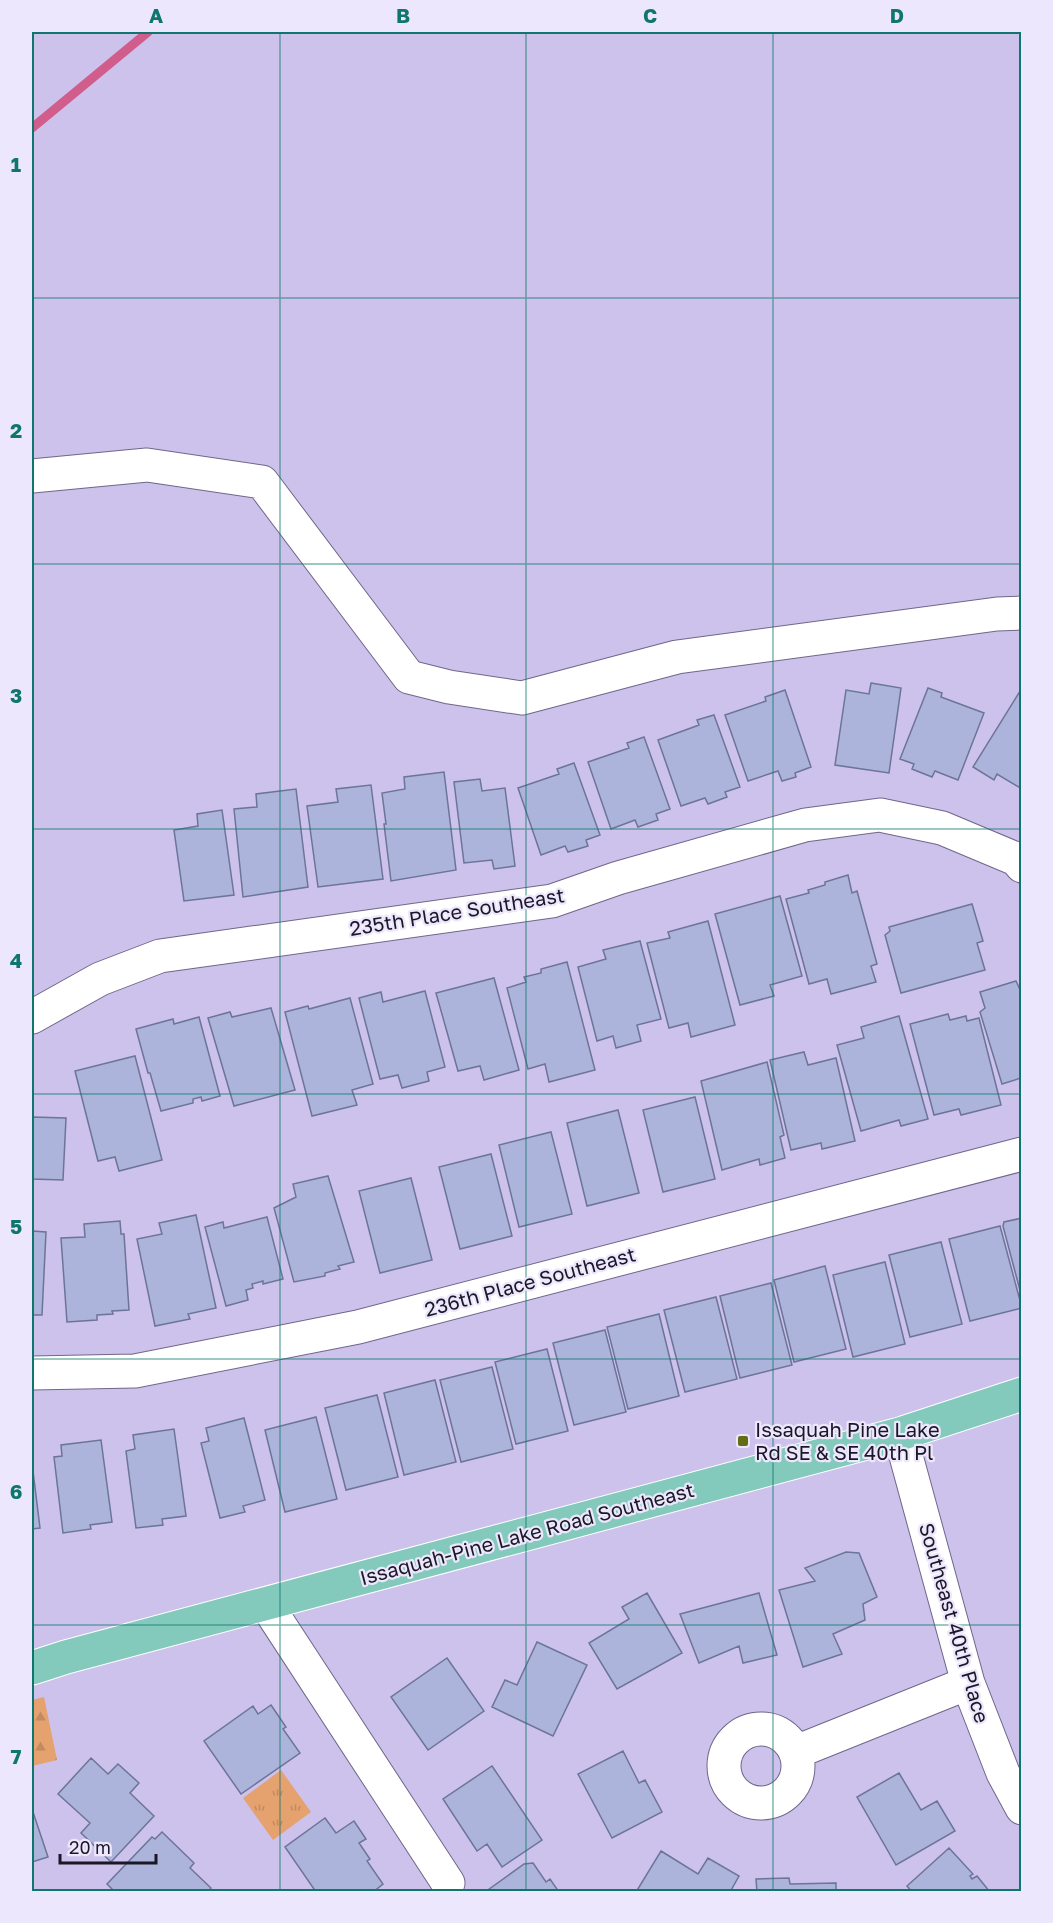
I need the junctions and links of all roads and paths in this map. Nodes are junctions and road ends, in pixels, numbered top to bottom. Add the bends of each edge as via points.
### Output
1 (32, 476) edge
2 (1022, 613) edge
3 (1022, 866) edge
4 (32, 1017) edge
5 (1022, 1154) edge
6 (32, 1373) edge
7 (1022, 1394) edge
8 (900, 1434) junction
9 (266, 1604) junction
10 (32, 1668) edge
11 (968, 1683) junction
12 (796, 1752) dead end
13 (1022, 1808) edge
14 (448, 1883) dead end

1 - 2 street via 147,465 262,482 409,677 522,699 677,657
3 - 4 street, 235th Place Southeast via 1016,859 942,828 880,815 805,825 618,878 552,901 160,956 100,979
5 - 6 street, 236th Place Southeast via 358,1327 135,1371
7 - 8 main road, Issaquah-Pine Lake Road Southeast
8 - 9 main road, Issaquah-Pine Lake Road Southeast
8 - 11 street, Southeast 40th Place
9 - 10 main road, Issaquah-Pine Lake Road Southeast
9 - 14 street
11 - 12 street
11 - 13 street, Southeast 40th Place via 1003,1773

